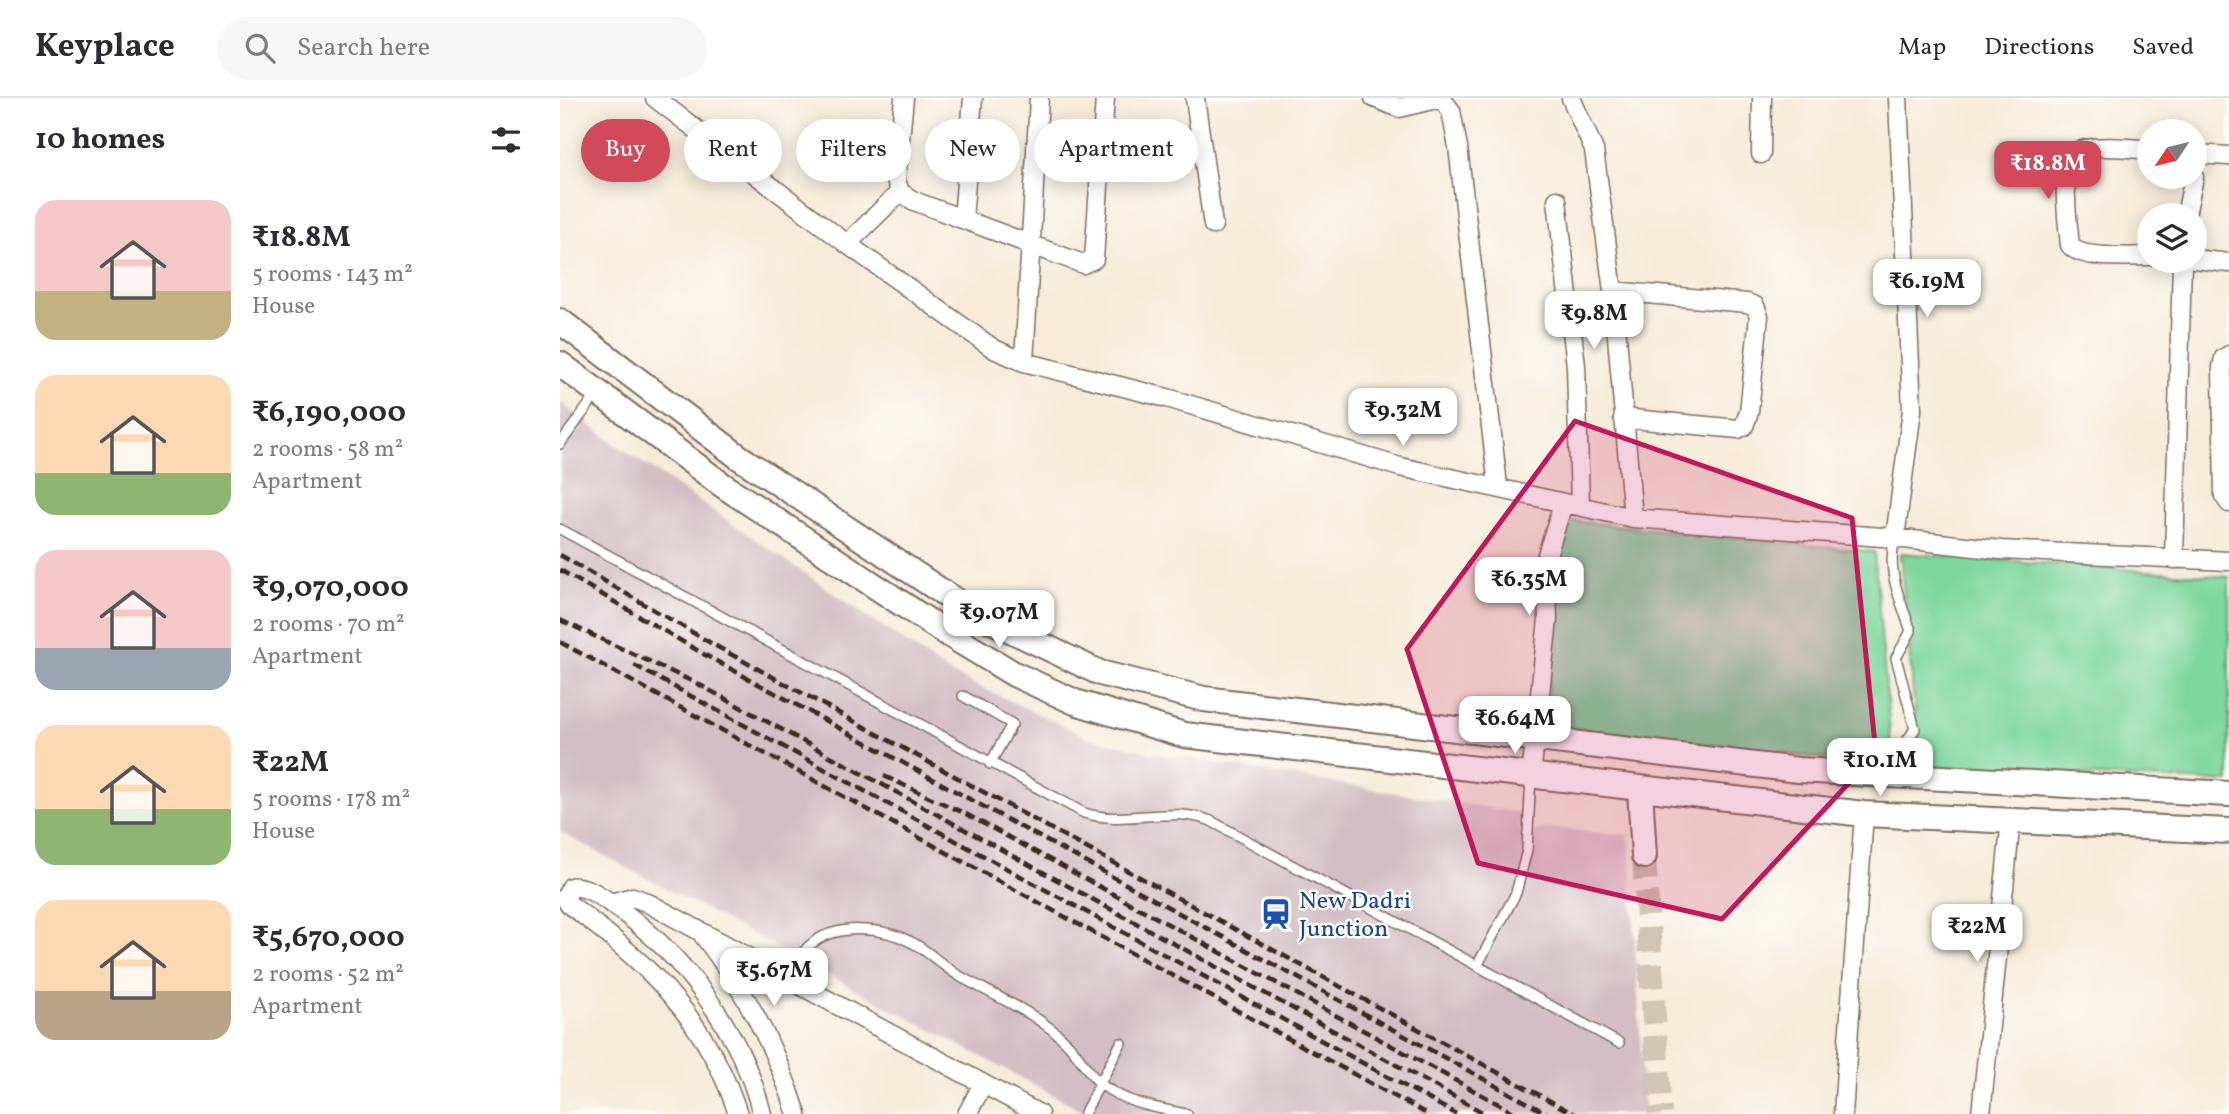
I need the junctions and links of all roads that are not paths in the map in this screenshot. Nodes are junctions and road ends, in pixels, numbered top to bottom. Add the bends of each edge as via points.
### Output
1 (655, 98) edge
2 (904, 98) edge
3 (973, 98) edge
4 (1039, 98) edge
5 (1105, 98) edge
6 (1195, 98) edge
7 (1374, 98) edge
8 (1571, 98) edge
9 (1762, 98) edge
10 (1898, 98) edge
11 (2137, 150) edge
12 (1761, 154) dead end
13 (2207, 155) edge
14 (2229, 156) edge
15 (900, 192) junction
16 (1557, 200) dead end
17 (962, 219) junction
18 (1213, 225) dead end
19 (1031, 243) junction
20 (846, 244) junction
21 (2137, 256) edge
22 (2207, 260) edge
23 (2229, 263) edge
24 (2182, 273) edge
25 (1613, 291) junction
26 (560, 321) edge
27 (2229, 355) edge
28 (1024, 362) junction
29 (560, 364) edge
30 (598, 392) junction
31 (1623, 418) junction
32 (560, 444) edge
33 (1498, 486) junction
34 (2229, 503) edge
35 (1572, 505) junction
36 (1633, 518) junction
37 (560, 529) edge
38 (1895, 538) junction
39 (2174, 559) junction
40 (2229, 561) edge
41 (963, 696) dead end
42 (1537, 740) junction
43 (990, 764) junction
44 (1906, 776) junction
45 (1531, 777) junction
46 (1640, 789) junction
47 (2229, 794) edge
48 (1864, 814) junction
49 (2011, 819) junction
50 (2229, 831) edge
51 (1644, 856) tunnel mouth
52 (611, 903) junction
53 (698, 929) junction
54 (1477, 966) junction
55 (790, 979) junction
56 (1121, 1043) dead end
57 (1619, 1043) dead end
58 (1101, 1083) junction
59 (983, 1084) junction
60 (738, 1114) edge
61 (762, 1114) edge
62 (797, 1114) edge
63 (967, 1114) edge
64 (1039, 1114) edge
65 (1084, 1114) edge
66 (1187, 1114) edge
67 (1843, 1114) edge
68 (1981, 1114) edge

1 - 20 street
2 - 15 street via 896,180
3 - 17 street
4 - 19 street
5 - 19 street via 1094,259 1083,264
6 - 18 street
7 - 33 street via 1399,108 1441,98 1451,111
8 - 25 street via 1594,150
9 - 12 street
10 - 38 street via 1912,410
11 - 21 street via 2080,150 2067,166 2073,250
13 - 14 street
15 - 17 street
15 - 20 street
16 - 35 street via 1576,366
17 - 19 street
19 - 28 street
20 - 28 street via 994,349
22 - 23 street
24 - 39 street
25 - 31 street
25 - 31 street via 1747,303 1755,306 1759,316 1744,426
26 - 42 street via 739,457 971,611 1100,673 1204,699
27 - 34 street via 2222,367 2224,496
28 - 33 street via 1167,398 1400,467
29 - 30 street
30 - 32 lane
30 - 45 street via 721,484 940,629 1014,674 1075,702 1184,734
31 - 36 street
33 - 35 street
35 - 36 street
35 - 42 street via 1546,558 1548,619
36 - 38 street
37 - 43 lane
38 - 39 street via 2001,550
38 - 44 lane via 1893,577 1911,631 1896,658 1915,729 1904,745
39 - 40 street
41 - 43 lane via 1012,724
42 - 44 street via 1797,770
42 - 45 street
43 - 54 lane via 1105,820 1193,814 1211,821
44 - 47 street
45 - 46 street
45 - 54 lane via 1527,849 1516,893
46 - 48 street
46 - 51 street
48 - 49 street
48 - 67 street
49 - 50 street
49 - 68 street
52 - 53 street via 633,897
52 - 60 street via 580,886 566,892 570,905 641,961 682,1007 728,1083
52 - 61 street via 673,956 704,995 745,1066
53 - 55 street
53 - 62 street via 756,1015
54 - 57 lane
55 - 58 lane via 801,956 822,938 883,930 914,943 953,972 1042,1021
55 - 59 street
56 - 58 lane
58 - 65 lane
58 - 66 lane via 1139,1104
59 - 63 street
59 - 64 street

